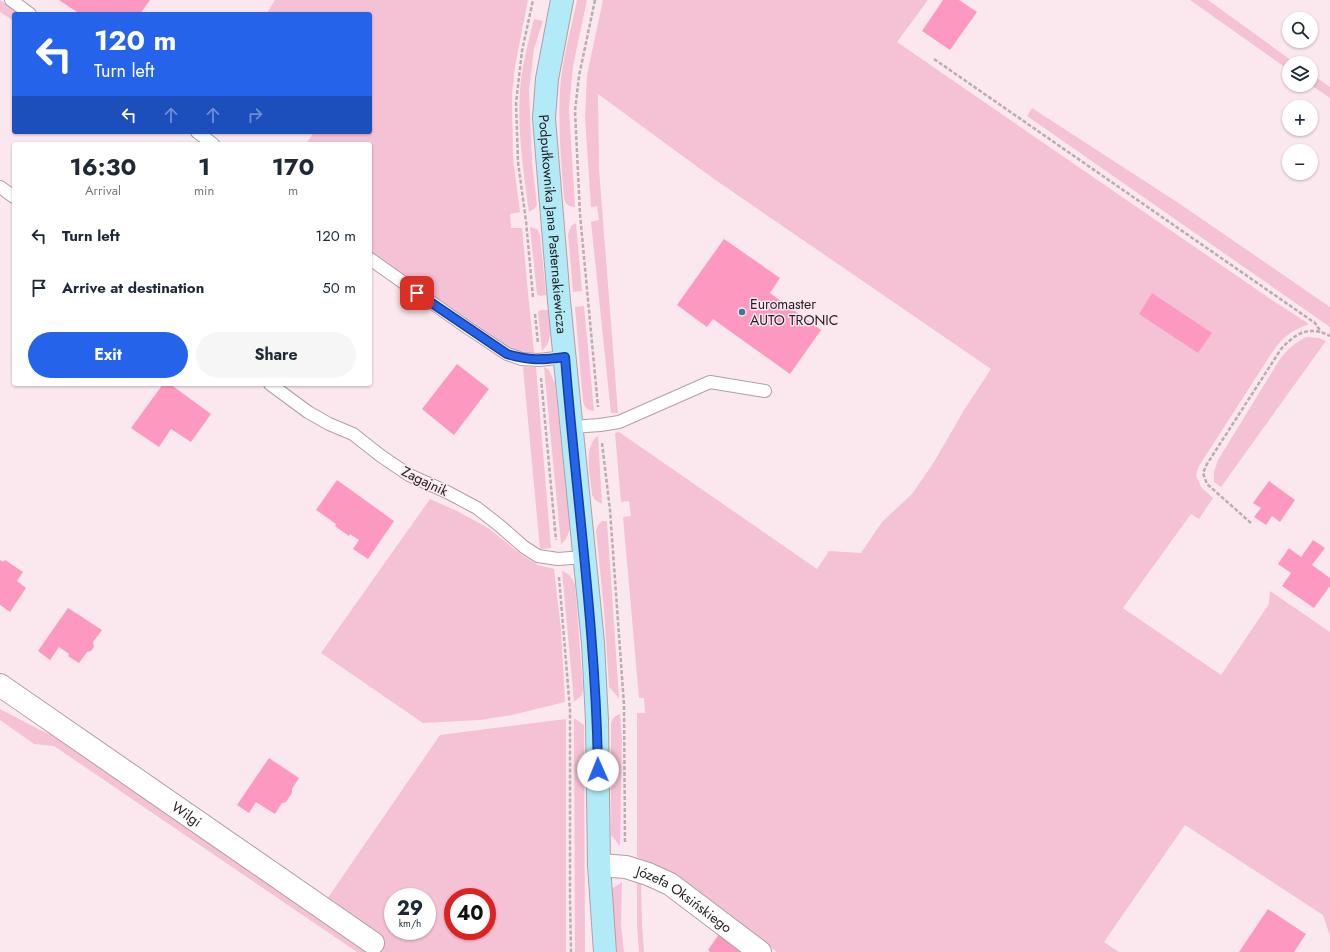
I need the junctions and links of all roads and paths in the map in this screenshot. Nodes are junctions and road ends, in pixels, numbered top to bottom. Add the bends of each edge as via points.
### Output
1 (11, 0) edge
2 (534, 0) edge
3 (562, 0) edge
4 (595, 0) edge
5 (27, 12) edge
6 (934, 59) dead end
7 (200, 134) edge
8 (211, 142) edge
9 (0, 187) edge
10 (12, 196) edge
11 (372, 260) edge
12 (534, 303) dead end
13 (535, 310) dead end
14 (1321, 332) junction
15 (1330, 336) edge
16 (565, 357) junction
17 (539, 360) junction
18 (273, 386) edge
19 (765, 391) dead end
20 (600, 425) junction
21 (572, 427) junction
22 (1251, 523) dead end
23 (584, 557) junction
24 (558, 559) junction
25 (0, 685) edge
26 (599, 866) junction
27 (626, 867) junction
28 (374, 943) dead end
29 (571, 952) edge
30 (605, 952) edge
31 (760, 952) edge

1 - 5 lane
2 - 12 path via 522,50 516,109 518,162
3 - 16 street, Podpułkownika Jana Pasternakiewicza via 547,79 544,118
4 - 20 path via 579,76 575,111 580,214
6 - 14 path via 1315,323
7 - 8 lane
9 - 10 lane
11 - 17 lane via 507,354 522,359
13 - 17 path
14 - 15 path
14 - 22 path via 1308,330 1296,335 1281,349 1203,473 1207,484
16 - 17 lane
16 - 21 street, Podpułkownika Jana Pasternakiewicza
17 - 24 path
18 - 24 lane, Zagajnik via 308,412 353,434 409,475 477,508 524,548 538,556
19 - 20 lane via 710,382 619,422
20 - 21 lane
20 - 27 path via 610,510 624,705
21 - 23 street, Podpułkownika Jana Pasternakiewicza
23 - 24 lane, Zagajnik
23 - 26 street, Podpułkownika Jana Pasternakiewicza via 598,722
24 - 29 path via 570,710
25 - 28 street, Wilgi
26 - 27 street, Józefa Oksińskiego
26 - 30 street, Podpułkownika Jana Pasternakiewicza
27 - 31 street, Józefa Oksińskiego via 670,884

